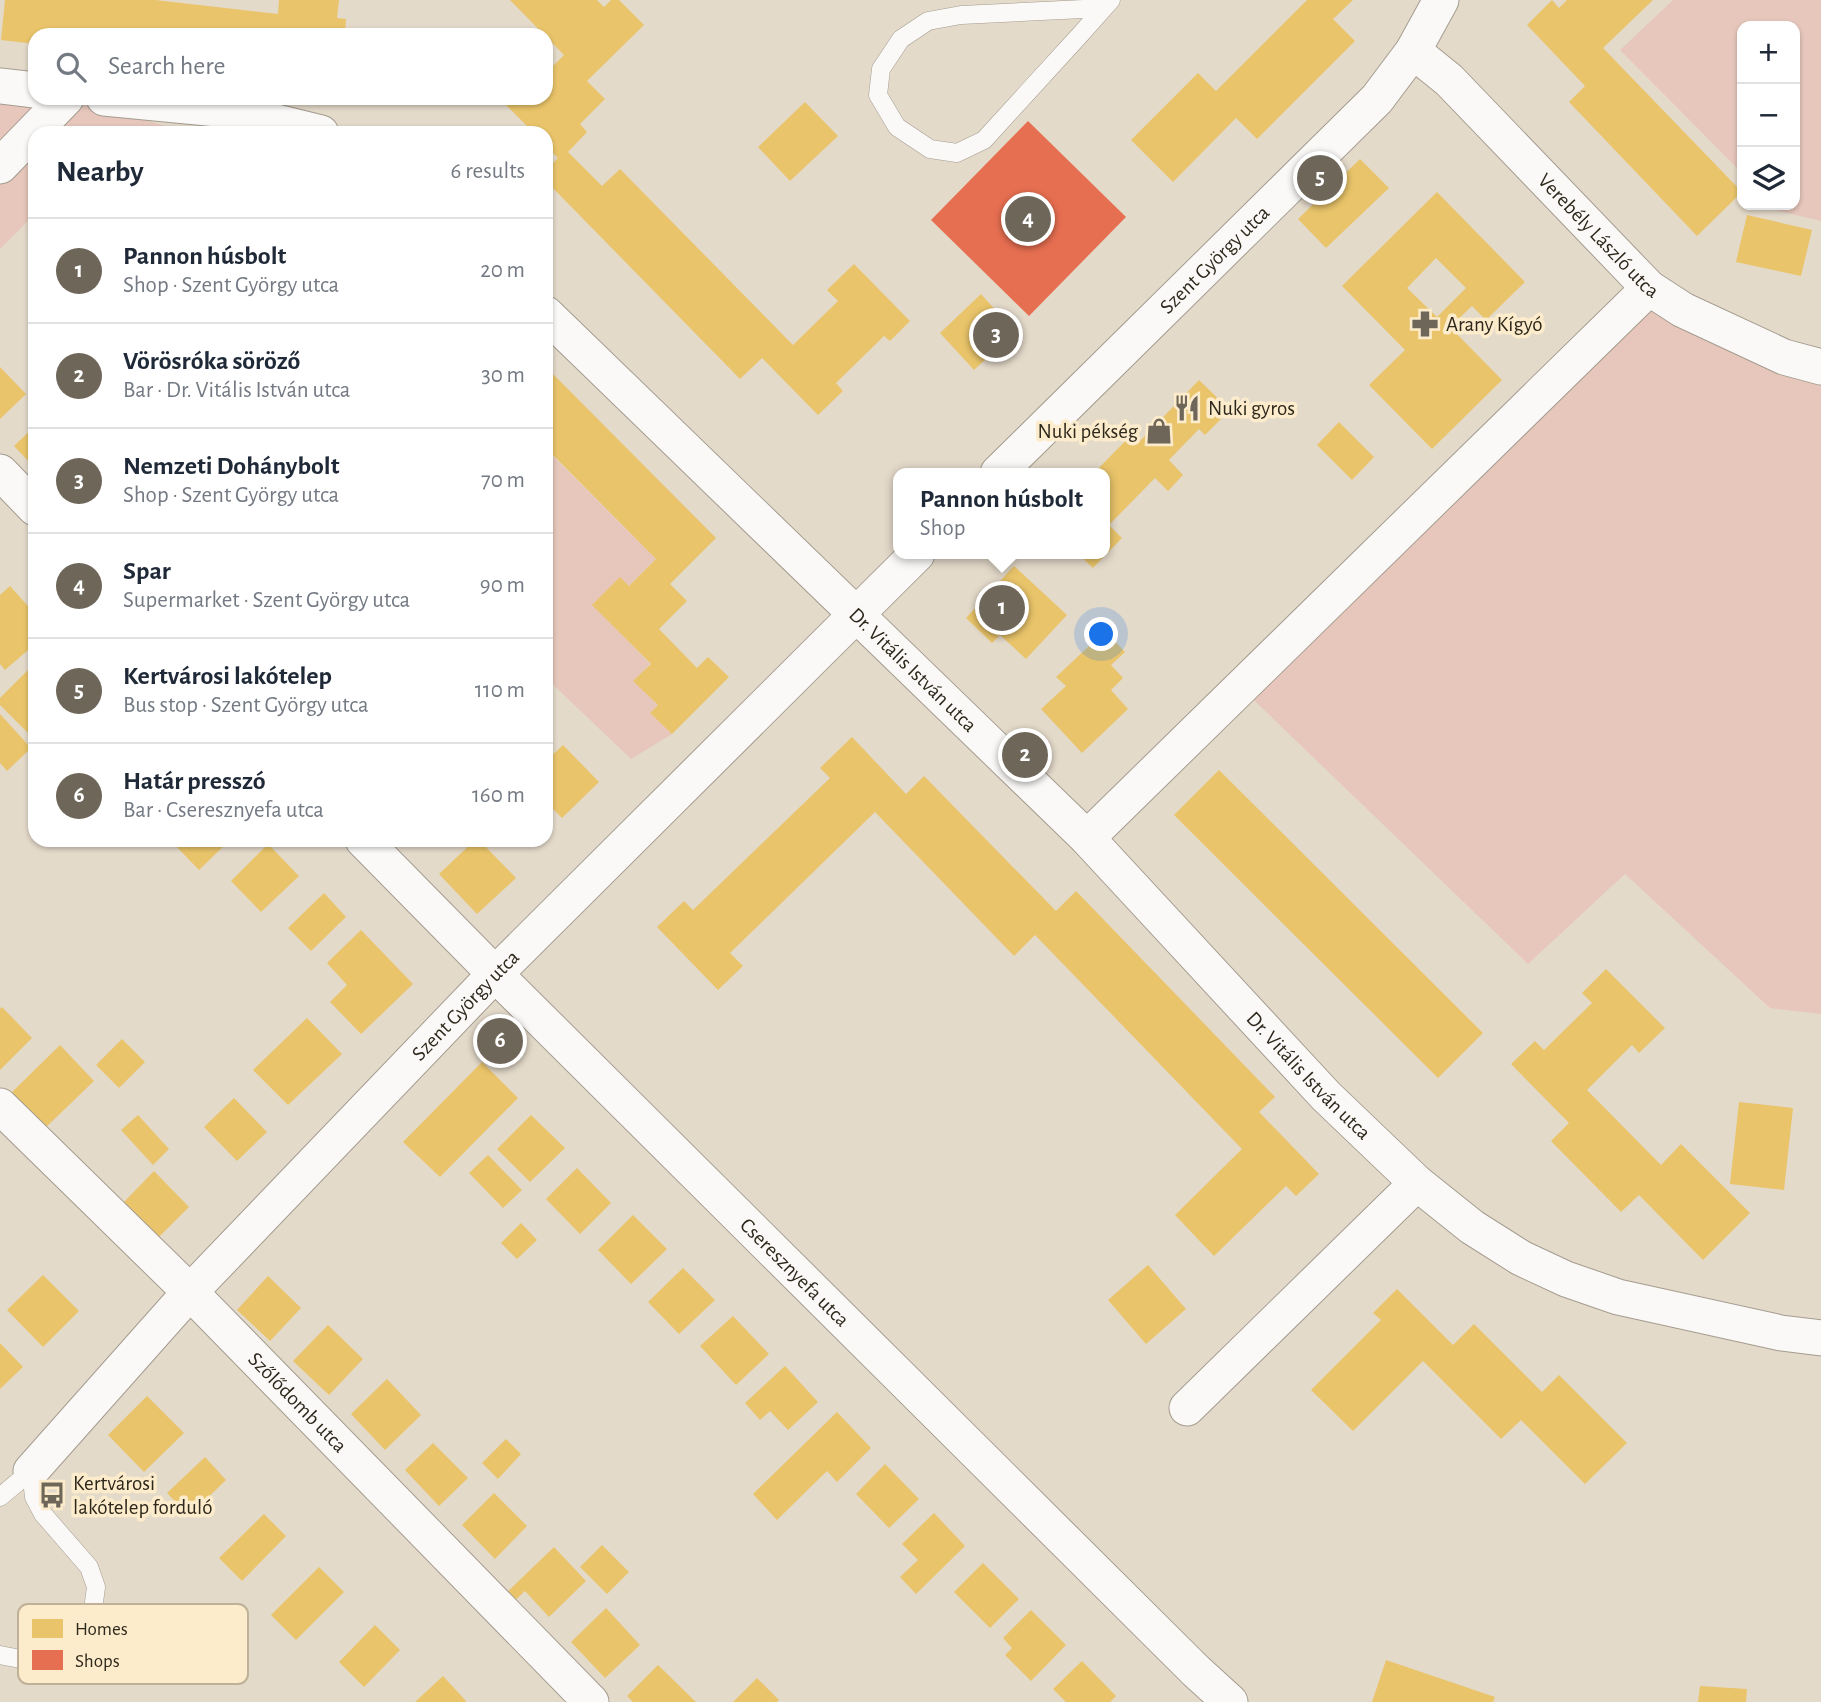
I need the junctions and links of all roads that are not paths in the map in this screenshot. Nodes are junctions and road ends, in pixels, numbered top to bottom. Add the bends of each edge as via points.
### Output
1 (1441, 0) edge
2 (1107, 4) edge
3 (1413, 51) junction
4 (0, 86) edge
5 (28, 89) edge
6 (59, 105) edge
7 (176, 105) edge
8 (39, 126) edge
9 (293, 126) edge
10 (28, 137) edge
11 (0, 166) edge
12 (1649, 288) junction
13 (553, 321) edge
14 (1821, 367) edge
15 (1004, 468) edge
16 (0, 472) edge
17 (28, 501) edge
18 (912, 559) edge
19 (856, 614) junction
20 (1087, 838) junction
21 (370, 847) edge
22 (495, 974) junction
23 (0, 1106) edge
24 (1417, 1183) junction
25 (190, 1292) junction
26 (1821, 1338) edge
27 (1187, 1408) dead end
28 (31, 1471) junction
29 (0, 1497) edge
30 (94, 1604) edge
31 (0, 1655) edge
32 (18, 1658) edge
33 (591, 1702) edge
34 (1230, 1702) edge

1 - 3 street, Szent György utca
2 - 2 lane via 984,139 957,153 930,149 897,127 878,95 881,69 901,39 928,21
3 - 12 street, Verebély László utca via 1449,80
3 - 15 street, Szent György utca via 1377,99
4 - 5 street
6 - 8 street
7 - 9 street via 228,110
10 - 11 street
12 - 14 street, Verebély László utca via 1763,348
12 - 20 street
13 - 19 street, Dr. Vitális István utca
16 - 17 street
18 - 19 street, Szent György utca
19 - 20 street, Dr. Vitális István utca
19 - 22 street, Szent György utca
20 - 24 street, Dr. Vitális István utca via 1325,1096
21 - 22 street, Cseresznyefa utca
22 - 25 street, Szent György utca
22 - 34 street, Cseresznyefa utca
23 - 25 street, Szőlődomb utca
24 - 26 street, Dr. Vitális István utca via 1472,1227 1566,1279 1629,1299
24 - 27 street
25 - 28 street, Szent György utca
25 - 33 street, Szőlődomb utca
28 - 29 lane
28 - 30 lane via 34,1497 43,1514 89,1567 96,1587
31 - 32 lane

